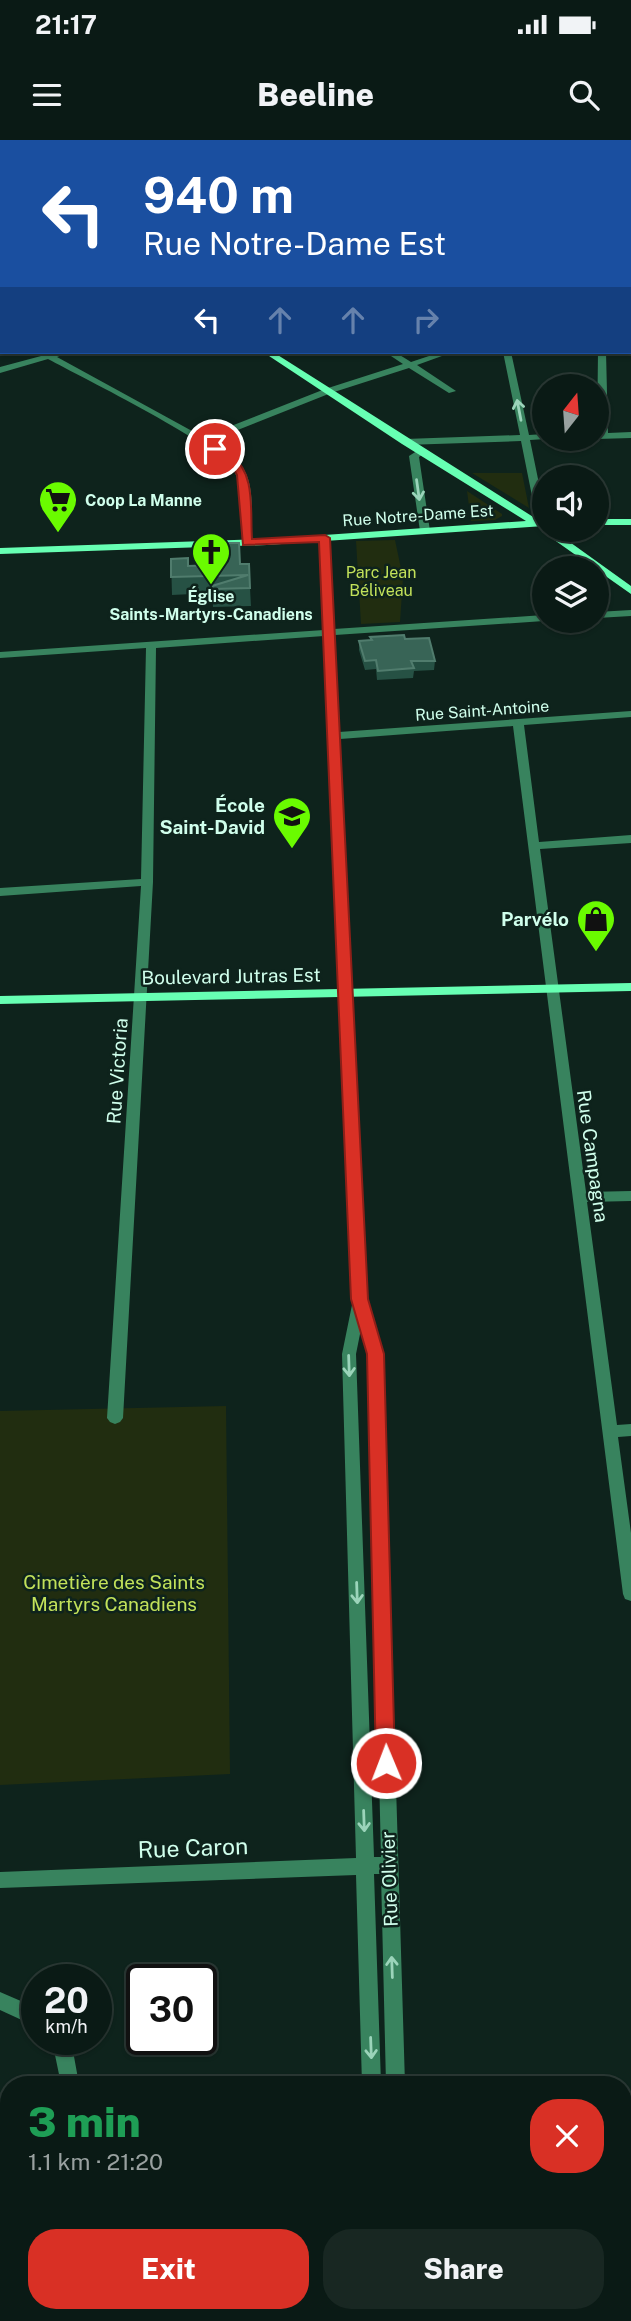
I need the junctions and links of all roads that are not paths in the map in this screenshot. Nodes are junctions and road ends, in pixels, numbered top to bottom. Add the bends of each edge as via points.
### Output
1 (56, 354) edge
2 (270, 354) edge
3 (391, 354) edge
4 (443, 354) edge
5 (507, 354) edge
6 (602, 354) edge
7 (48, 356) junction
8 (409, 365) junction
9 (0, 370) edge
10 (601, 374) edge
11 (328, 391) junction
12 (452, 391) dead end
13 (631, 435) edge
14 (609, 436) edge
15 (524, 438) junction
16 (532, 438) edge
17 (202, 441) junction
18 (405, 442) junction
19 (420, 452) junction
20 (532, 475) edge
21 (532, 519) edge
22 (609, 522) edge
23 (631, 522) edge
24 (532, 526) edge
25 (425, 531) junction
26 (325, 538) junction
27 (247, 542) junction
28 (565, 542) edge
29 (0, 551) edge
30 (631, 591) edge
31 (631, 612) edge
32 (609, 614) edge
33 (532, 619) edge
34 (330, 632) junction
35 (151, 643) junction
36 (0, 654) edge
37 (631, 714) edge
38 (518, 724) junction
39 (335, 736) junction
40 (631, 839) edge
41 (534, 846) junction
42 (147, 882) junction
43 (0, 892) edge
44 (631, 987) edge
45 (551, 989) junction
46 (347, 993) junction
47 (141, 997) junction
48 (0, 1000) edge
49 (631, 1196) edge
50 (579, 1197) junction
51 (360, 1299) junction
52 (114, 1418) dead end
53 (631, 1430) edge
54 (610, 1431) junction
55 (631, 1594) edge
56 (366, 1866) junction
57 (388, 1866) junction
58 (0, 1880) edge
59 (0, 2001) edge
60 (21, 2011) edge
61 (65, 2055) edge
62 (69, 2076) edge
63 (372, 2076) edge
64 (396, 2076) edge

1 - 7 street
2 - 11 street
3 - 8 street
4 - 8 street
15 -> 5 street
6 - 10 street
7 - 9 street
7 - 17 street
8 - 11 street
8 - 12 street
11 - 17 street
11 - 18 street
13 - 14 street
15 - 16 street
15 - 18 street
15 - 20 street
17 - 27 street via 236,464 242,475
18 - 19 street
19 - 21 street
19 -> 25 street via 414,456
22 - 23 street
24 - 25 street, Rue Notre-Dame Est
25 - 26 street, Rue Notre-Dame Est
26 - 27 street, Rue Notre-Dame Est
26 - 34 street, Rue Olivier
27 - 29 street, Rue Notre-Dame Est
28 - 30 street
31 - 32 street
33 - 34 street
34 - 35 street
34 - 39 street, Rue Olivier
35 - 36 street
35 - 42 street, Rue Victoria
37 - 38 street, Rue Saint-Antoine
38 - 39 street, Rue Saint-Antoine
38 - 41 street, Rue Campagna
39 - 46 street, Rue Olivier
40 - 41 street
41 - 45 street, Rue Campagna
42 - 43 street
42 - 47 street, Rue Victoria
44 - 45 street, Boulevard Jutras Est
45 - 46 street, Boulevard Jutras Est
45 - 50 street, Rue Campagna
46 - 47 street, Boulevard Jutras Est
46 - 51 street, Rue Olivier
47 - 48 street, Boulevard Jutras Est
47 - 52 street, Rue Victoria
49 - 50 street
50 - 54 street, Rue Campagna
51 -> 56 street, Rue Olivier via 349,1354
51 - 57 street, Rue Olivier via 376,1354
53 - 54 street
54 - 55 street, Rue Campagna
56 - 57 street, Rue Caron
56 - 58 street, Rue Caron
56 -> 63 street, Rue Olivier
64 -> 57 street, Rue Olivier
59 - 60 street
61 - 62 street

